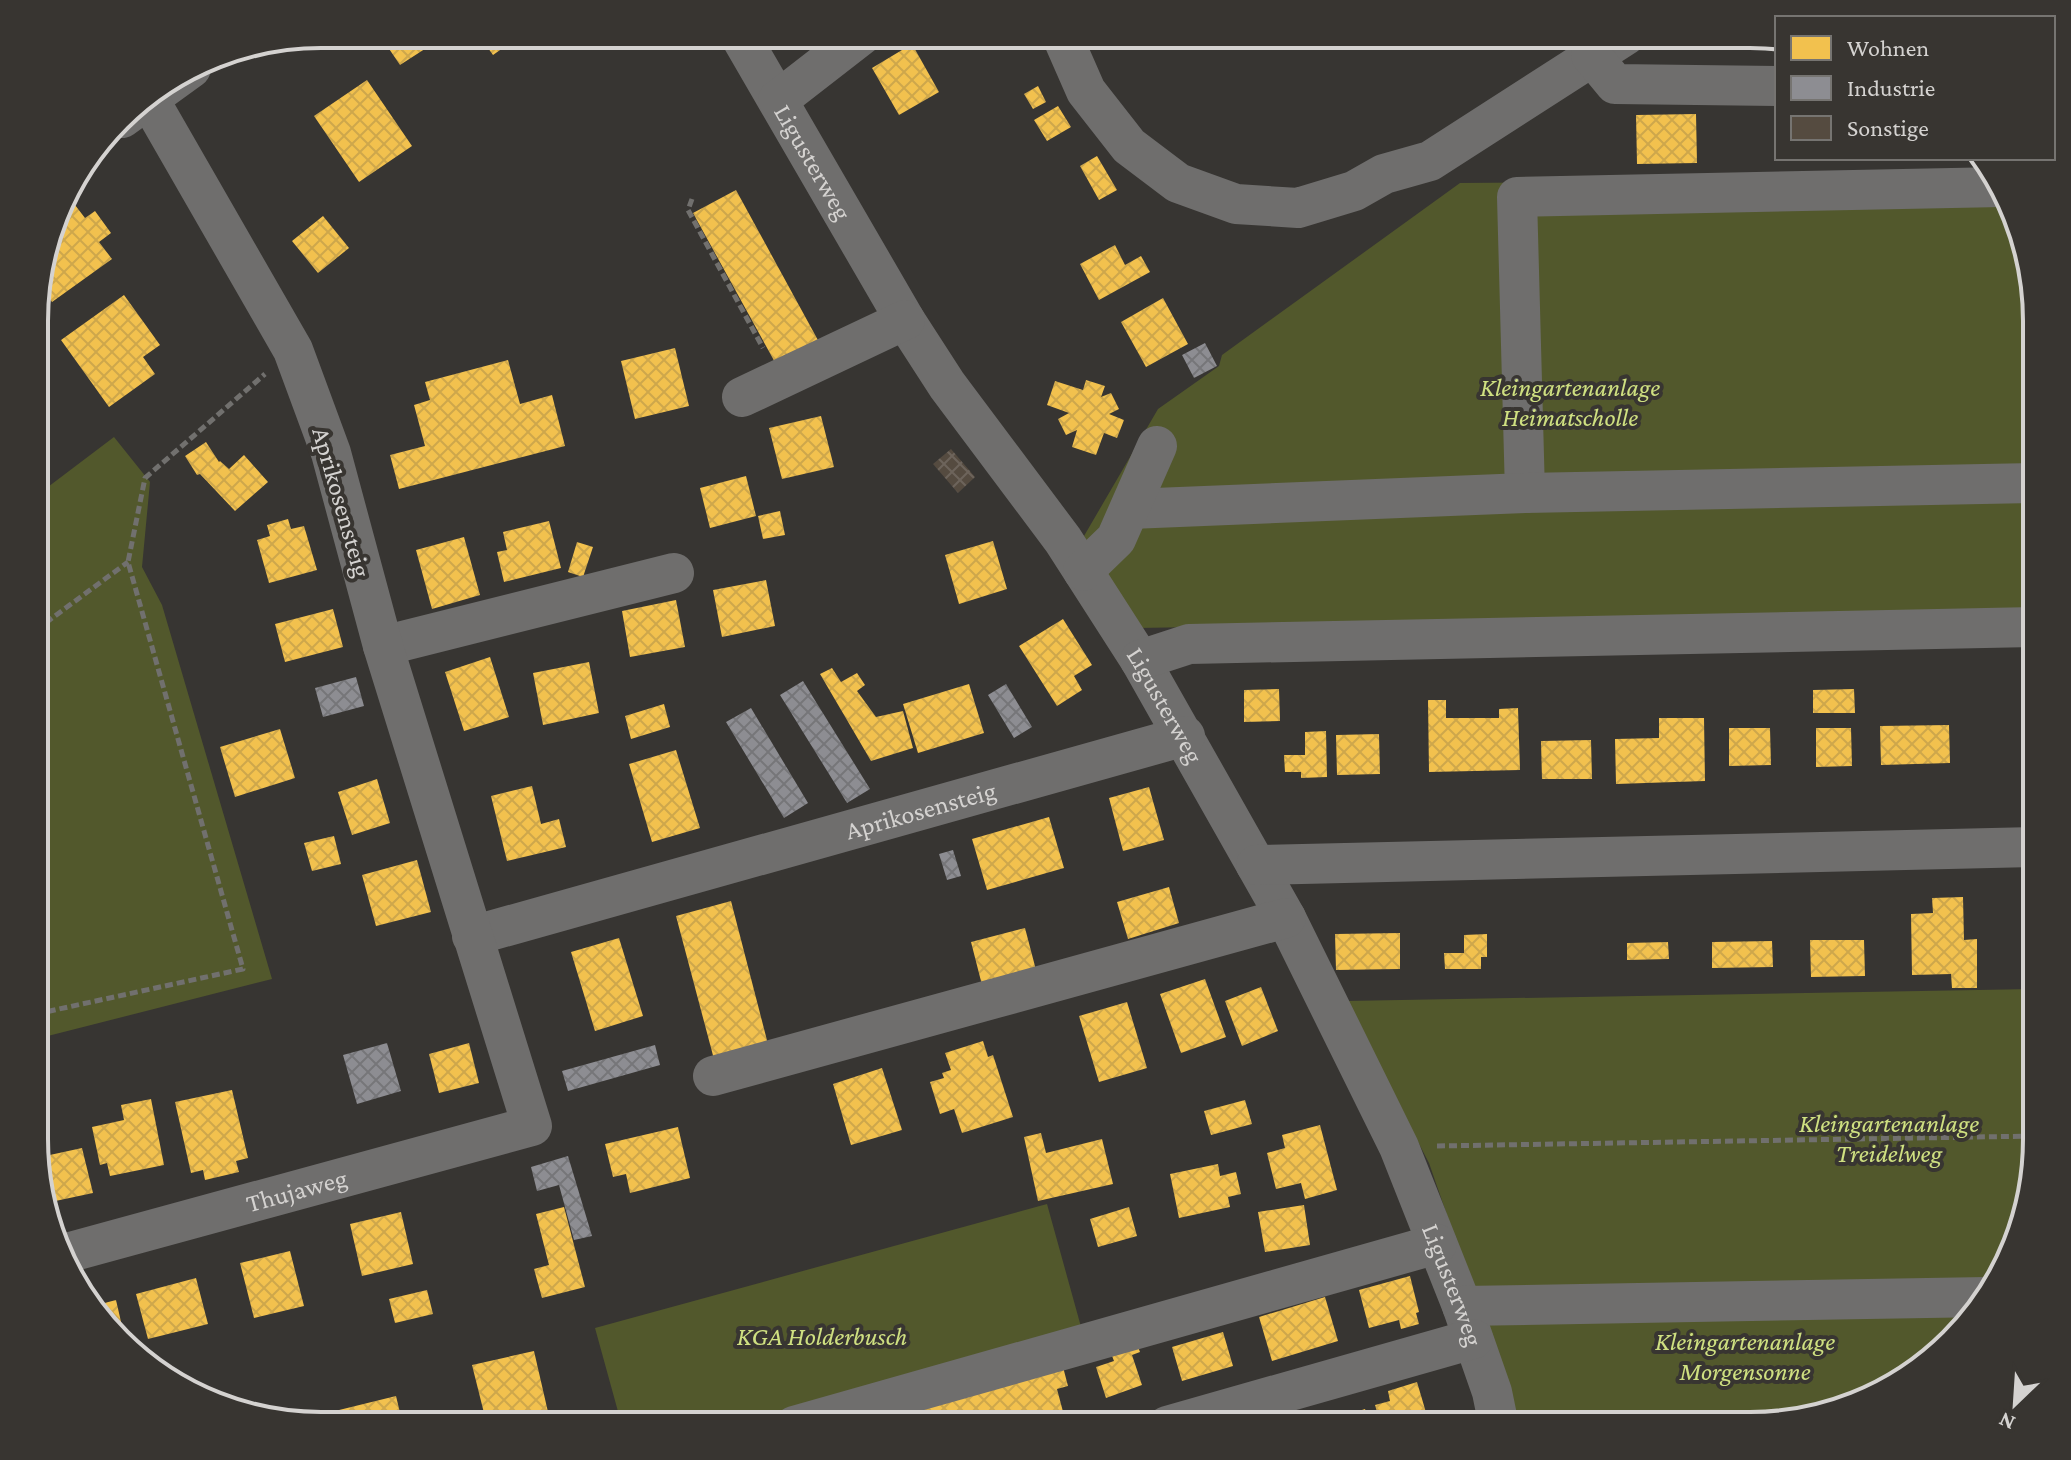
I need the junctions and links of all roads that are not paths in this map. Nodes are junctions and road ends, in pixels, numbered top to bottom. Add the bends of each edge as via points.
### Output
1 (748, 49) edge
2 (844, 49) edge
3 (1068, 49) edge
4 (1602, 49) edge
5 (1591, 55) junction
6 (1775, 86) edge
7 (778, 100) junction
8 (145, 113) edge
9 (1988, 187) edge
10 (905, 320) junction
11 (742, 397) dead end
12 (1157, 446) dead end
13 (2022, 483) edge
14 (1525, 493) junction
15 (1130, 509) junction
16 (1083, 571) junction
17 (674, 573) dead end
18 (2022, 627) edge
19 (383, 646) junction
20 (1140, 660) junction
21 (1185, 736) junction
22 (2022, 847) edge
23 (1256, 865) junction
24 (1286, 918) junction
25 (472, 936) junction
26 (713, 1076) dead end
27 (532, 1126) joint
28 (1437, 1244) junction
29 (73, 1251) edge
30 (1972, 1298) edge
31 (1467, 1323) junction
32 (846, 1411) edge
33 (1209, 1412) edge
34 (1496, 1412) edge

1 - 7 street, Ligusterweg
2 - 7 street
3 - 5 street via 1086,91 1129,146 1178,183 1236,204 1298,208 1430,161
4 - 5 street
5 - 6 street via 1615,84
7 - 10 street, Ligusterweg
8 - 19 street, Aprikosensteig via 293,350 331,453
9 - 14 street via 1517,197
10 - 11 street
10 - 16 street, Ligusterweg
12 - 15 street
13 - 14 street
14 - 15 street
15 - 16 street via 1116,539
16 - 20 street, Ligusterweg
17 - 19 street
18 - 20 street via 1189,644
19 - 25 street, Aprikosensteig
20 - 21 street, Ligusterweg
21 - 23 street, Ligusterweg
21 - 25 street, Aprikosensteig
22 - 23 street
23 - 24 street, Ligusterweg
24 - 26 street
24 - 28 street, Ligusterweg via 1399,1147
25 - 27 street, Aprikosensteig
27 - 29 street, Thujaweg
28 - 31 street, Ligusterweg
28 - 32 street
30 - 31 street
31 - 33 street
31 - 34 street, Ligusterweg

